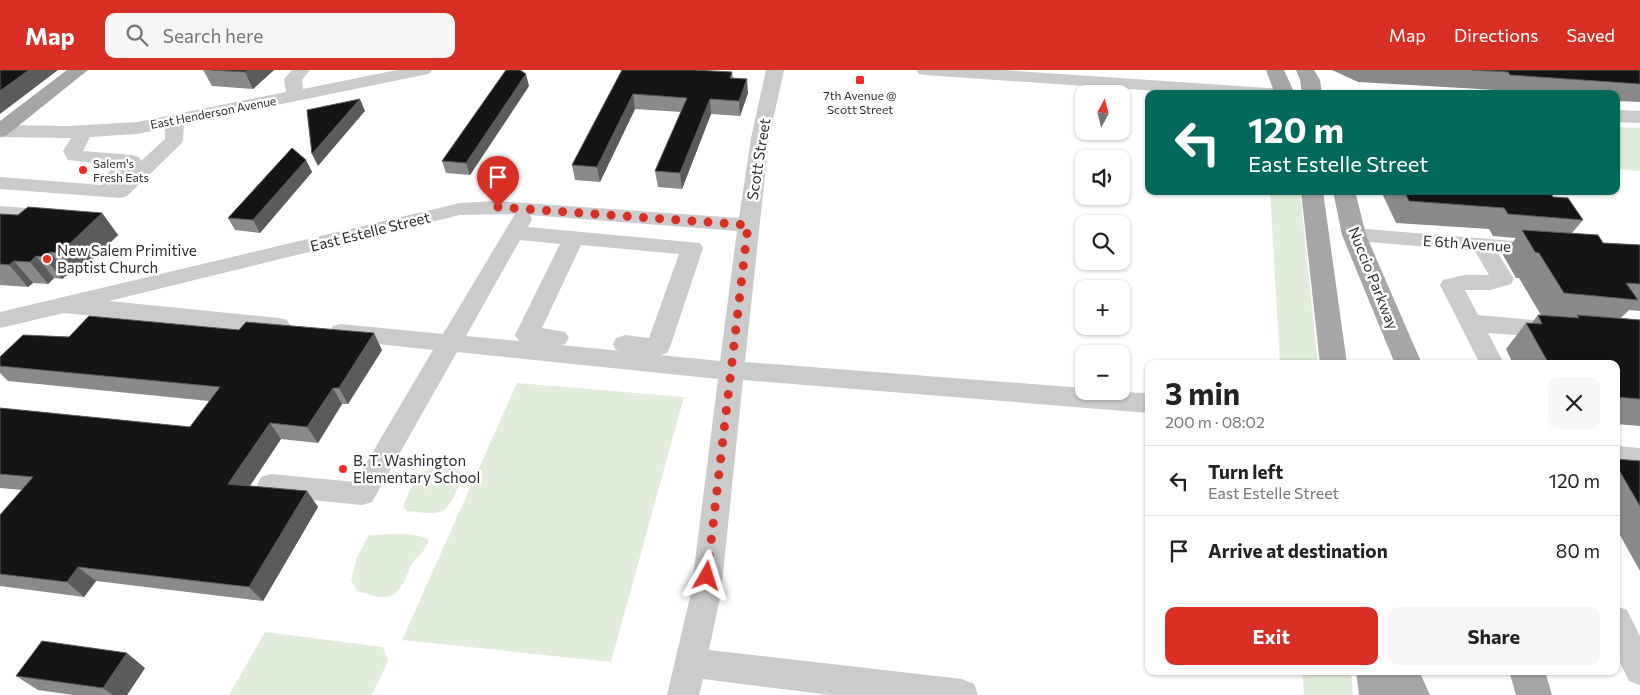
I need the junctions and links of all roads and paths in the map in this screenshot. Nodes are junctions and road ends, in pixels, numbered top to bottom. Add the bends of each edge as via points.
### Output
1 (79, 70) edge
2 (301, 70) edge
3 (423, 70) edge
4 (775, 70) edge
5 (925, 70) edge
6 (1275, 70) edge
7 (1306, 70) edge
8 (344, 78) edge
9 (1225, 90) edge
10 (1283, 90) edge
11 (1311, 90) edge
12 (295, 96) junction
13 (1620, 116) edge
14 (1640, 117) edge
15 (175, 120) junction
16 (0, 131) edge
17 (83, 132) junction
18 (0, 183) edge
19 (30, 185) junction
20 (1313, 195) edge
21 (1345, 195) edge
22 (529, 208) junction
23 (0, 212) edge
24 (77, 218) edge
25 (748, 225) junction
26 (514, 233) junction
27 (1354, 235) junction
28 (574, 238) junction
29 (1482, 244) junction
30 (1561, 250) edge
31 (65, 305) junction
32 (0, 320) edge
33 (1471, 323) junction
34 (1580, 332) edge
35 (450, 343) junction
36 (1333, 360) edge
37 (1408, 360) edge
38 (1490, 360) edge
39 (730, 371) junction
40 (1145, 403) edge
41 (1620, 457) edge
42 (1640, 459) edge
43 (271, 485) dead end
44 (1620, 628) edge
45 (692, 663) junction
46 (1640, 670) edge
47 (1374, 675) edge
48 (1403, 675) edge
49 (1529, 675) edge
50 (683, 695) edge
51 (962, 695) edge
52 (1377, 695) edge
53 (1412, 695) edge
54 (1534, 695) edge

1 - 16 main road
2 - 12 street via 293,79
3 - 8 street, East Henderson Avenue
4 - 25 street, Scott Street via 760,138
5 - 9 street
6 - 10 main road
7 - 11 main road
8 - 12 street, East Henderson Avenue
12 - 15 street, East Henderson Avenue
13 - 14 street
15 - 17 street, East Henderson Avenue via 137,128
15 - 19 street via 174,140 120,192
16 - 17 street, East Henderson Avenue
17 - 19 street via 73,151 75,156 132,161 108,184 50,179
18 - 19 street
20 - 36 main road
21 - 27 main road, Nuccio Parkway
22 - 25 street, East Estelle Street
22 - 26 street
22 - 31 street, East Estelle Street via 460,209
23 - 24 street
25 - 39 street, Scott Street
26 - 28 street
26 - 35 street
27 - 29 street, E 6th Avenue
27 - 37 main road, Nuccio Parkway
28 - 28 street via 692,248 658,347 527,335
29 - 30 street, E 6th Avenue
29 - 33 street via 1503,279 1494,283 1460,282 1451,285
31 - 32 street, East Estelle Street
31 - 35 street
33 - 34 street
33 - 38 street
35 - 39 street
35 - 43 street via 362,494
39 - 40 street
39 - 45 street, Scott Street via 706,593
41 - 42 street
44 - 46 street
45 - 50 street, Scott Street
45 - 51 street
47 - 52 main road
48 - 53 main road
49 - 54 main road

